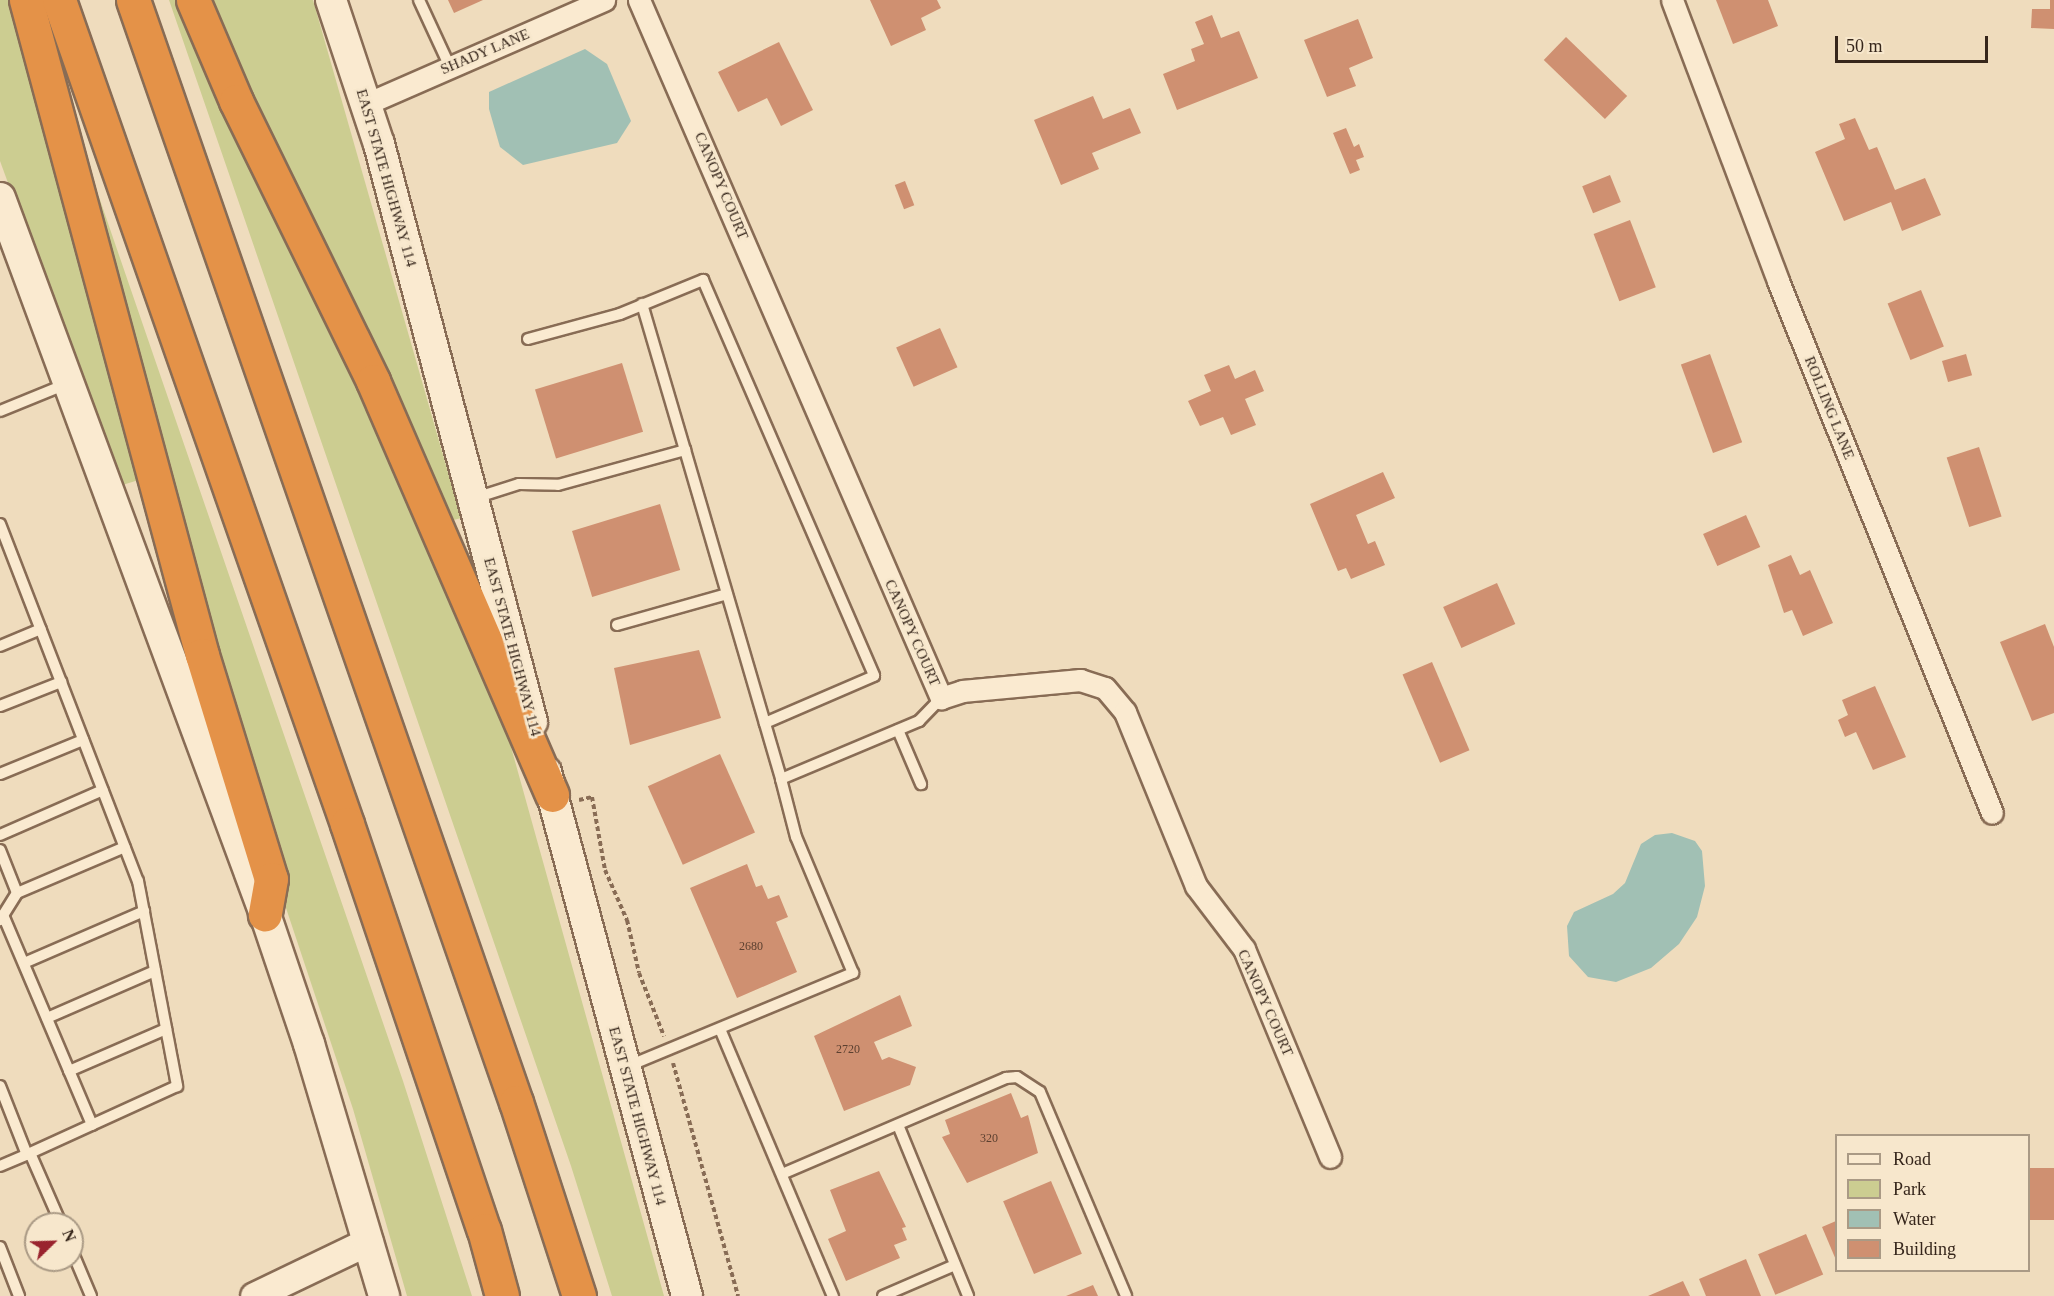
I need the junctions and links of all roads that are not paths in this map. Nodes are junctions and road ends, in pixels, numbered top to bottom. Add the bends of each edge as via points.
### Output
1 (26, 0) edge
2 (59, 0) edge
3 (132, 0) edge
4 (193, 0) edge
5 (331, 0) edge
6 (419, 0) edge
7 (604, 0) edge
8 (639, 0) edge
9 (1672, 0) edge
10 (574, 6) edge
11 (450, 67) junction
12 (366, 104) junction
13 (0, 198) edge
14 (642, 304) junction
15 (528, 339) dead end
16 (69, 383) junction
17 (0, 411) edge
18 (685, 450) junction
19 (472, 499) junction
20 (0, 524) edge
21 (727, 594) junction
22 (617, 625) dead end
23 (41, 630) junction
24 (0, 646) edge
25 (61, 682) junction
26 (941, 698) junction
27 (0, 706) edge
28 (765, 723) junction
29 (898, 730) junction
30 (83, 740) junction
31 (0, 774) edge
32 (781, 779) junction
33 (921, 784) dead end
34 (103, 790) junction
35 (554, 801) junction
36 (1992, 813) dead end
37 (0, 835) edge
38 (125, 847) junction
39 (0, 850) edge
40 (17, 893) junction
41 (144, 911) junction
42 (265, 914) junction
43 (2, 917) edge
44 (24, 963) junction
45 (155, 971) junction
46 (47, 1018) junction
47 (166, 1029) junction
48 (720, 1029) junction
49 (623, 1068) junction
50 (69, 1071) junction
51 (0, 1086) edge
52 (92, 1125) junction
53 (898, 1125) junction
54 (29, 1154) junction
55 (1330, 1157) dead end
56 (0, 1166) edge
57 (782, 1174) junction
58 (56, 1212) edge
59 (369, 1241) junction
60 (0, 1247) edge
61 (955, 1265) junction
62 (81, 1272) edge
63 (19, 1296) edge
64 (91, 1296) edge
65 (254, 1296) edge
66 (384, 1296) edge
67 (502, 1296) edge
68 (579, 1296) edge
69 (687, 1296) edge
70 (833, 1296) edge
71 (883, 1296) edge
72 (968, 1296) edge
73 (1126, 1296) edge

1 - 42 highway via 202,655 270,879
2 - 67 highway via 347,824 484,1230
3 - 68 highway via 516,1102
4 - 35 highway via 236,101 374,381
5 - 12 main road, EAST STATE HIGHWAY 114
6 - 11 lane
7 - 10 street, SHADY LANE
8 - 26 street, CANOPY COURT
9 - 36 street, ROLLING LANE via 1778,281
10 - 11 street, SHADY LANE
11 - 12 street, SHADY LANE
12 - 19 main road, EAST STATE HIGHWAY 114
13 - 16 main road
14 - 15 lane
14 - 18 lane
14 - 28 lane via 703,280 874,676
16 - 17 lane
16 - 42 main road
18 - 19 lane via 558,485 519,484
18 - 21 lane
19 - 35 main road, EAST STATE HIGHWAY 114
20 - 23 lane
21 - 22 lane
21 - 28 lane
23 - 24 lane
23 - 25 lane
25 - 27 lane
25 - 30 lane
26 - 29 lane via 919,722
26 - 55 street, CANOPY COURT via 962,691 1080,680 1105,688 1112,696 1125,712 1196,886 1244,949
28 - 32 lane
29 - 32 lane
29 - 33 lane
30 - 31 lane
30 - 34 lane
32 - 48 lane via 796,837 853,973
34 - 37 lane
34 - 38 lane
35 - 49 main road, EAST STATE HIGHWAY 114
38 - 40 lane
38 - 41 lane
39 - 40 lane
40 - 43 lane
41 - 44 lane
41 - 45 lane
42 - 59 main road
43 - 44 lane
44 - 46 lane
45 - 46 lane
45 - 47 lane
46 - 50 lane
47 - 50 lane
47 - 52 lane via 177,1086
48 - 49 lane
48 - 57 lane
49 - 69 main road, EAST STATE HIGHWAY 114
50 - 52 lane
51 - 54 lane
52 - 54 lane
53 - 57 lane
53 - 61 lane
53 - 73 lane via 1006,1078 1017,1077 1034,1084
54 - 56 lane
54 - 58 lane
57 - 70 lane
59 - 65 street
59 - 66 main road
60 - 63 lane
61 - 71 lane
61 - 72 lane
62 - 64 lane

